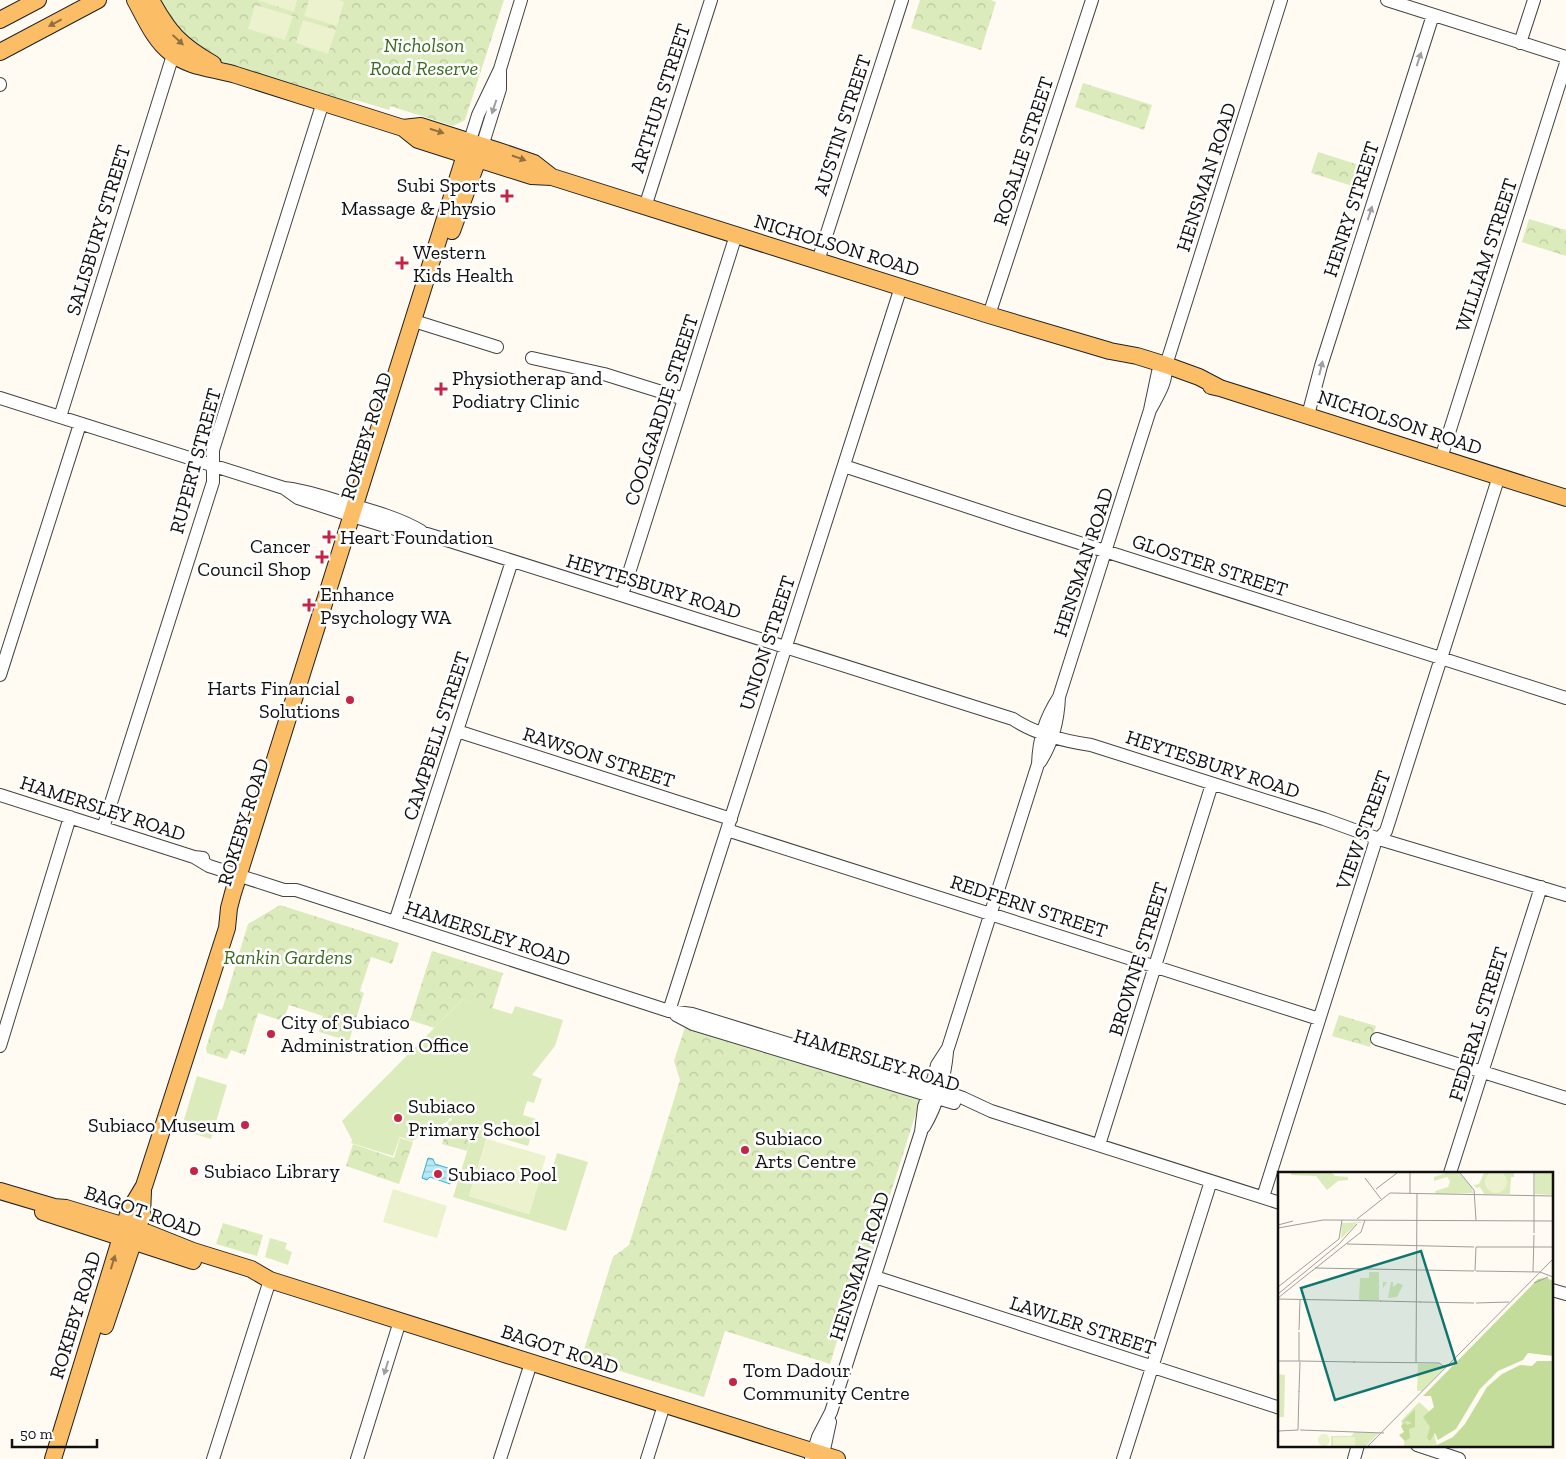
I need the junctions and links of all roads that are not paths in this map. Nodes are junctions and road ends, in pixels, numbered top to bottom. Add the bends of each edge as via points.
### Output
1 (38, 0) edge
2 (98, 0) edge
3 (134, 0) edge
4 (151, 0) edge
5 (521, 0) edge
6 (711, 0) edge
7 (902, 0) edge
8 (1092, 0) edge
9 (1281, 0) edge
10 (1386, 0) edge
11 (1534, 0) edge
12 (1433, 15) junction
13 (0, 20) edge
14 (1520, 43) junction
15 (0, 52) edge
16 (173, 55) junction
17 (1566, 58) edge
18 (1566, 63) edge
19 (227, 73) junction
20 (323, 102) junction
21 (474, 150) junction
22 (645, 206) junction
23 (736, 235) junction
24 (818, 261) junction
25 (901, 287) junction
26 (989, 315) junction
27 (419, 322) junction
28 (497, 347) dead end
29 (532, 358) dead end
30 (1163, 370) junction
31 (0, 398) edge
32 (684, 399) junction
33 (1308, 415) junction
34 (60, 417) junction
35 (80, 424) junction
36 (1441, 458) junction
37 (213, 466) junction
38 (844, 466) junction
39 (1499, 476) junction
40 (1566, 498) edge
41 (358, 513) junction
42 (1106, 551) junction
43 (512, 561) junction
44 (622, 595) junction
45 (786, 647) junction
46 (1441, 657) junction
47 (0, 675) edge
48 (1566, 698) edge
49 (457, 731) junction
50 (1049, 731) junction
51 (1212, 784) junction
52 (0, 796) edge
53 (70, 817) junction
54 (729, 824) junction
55 (103, 828) junction
56 (1381, 837) junction
57 (244, 873) junction
58 (1541, 887) junction
59 (1566, 895) edge
60 (991, 913) junction
61 (395, 922) junction
62 (1155, 967) junction
63 (669, 1011) junction
64 (1319, 1019) junction
65 (1378, 1039) dead end
66 (0, 1046) edge
67 (1483, 1072) junction
68 (934, 1093) junction
69 (1566, 1098) edge
70 (1099, 1145) junction
71 (1450, 1172) edge
72 (1211, 1181) junction
73 (0, 1191) edge
74 (1263, 1197) junction
75 (0, 1199) edge
76 (1278, 1201) edge
77 (129, 1234) junction
78 (875, 1277) junction
79 (270, 1280) junction
80 (400, 1321) junction
81 (531, 1363) junction
82 (1152, 1367) junction
83 (664, 1404) junction
84 (1278, 1407) edge
85 (1358, 1446) edge
86 (1420, 1446) edge
87 (821, 1457) edge
88 (53, 1459) edge
89 (63, 1459) edge
90 (213, 1459) edge
91 (357, 1459) edge
92 (500, 1459) edge
93 (647, 1459) edge
94 (1123, 1459) edge
95 (1354, 1459) edge
96 (1459, 1459) edge

1 - 13 main road
2 -> 15 main road
3 - 16 main road, NICHOLSON ROAD via 151,29
4 -> 19 main road, NICHOLSON ROAD via 176,39
5 - 21 street, ROKEBY ROAD via 500,69 478,115
6 - 22 street, ARTHUR STREET
7 - 24 street, AUSTIN STREET
8 - 26 street, ROSALIE STREET
9 - 30 street, HENSMAN ROAD
10 - 12 street
11 - 14 street
12 - 14 street
33 -> 12 street, HENRY STREET
14 - 17 street
16 - 19 main road, NICHOLSON ROAD via 196,66
16 - 34 street, SALISBURY STREET
18 - 36 street, WILLIAM STREET
19 - 20 main road, NICHOLSON ROAD
20 - 21 main road, NICHOLSON ROAD via 403,128 418,140
20 - 37 street, RUPERT STREET via 213,450
21 - 22 main road, NICHOLSON ROAD via 531,176 552,177
21 - 27 main road, ROKEBY ROAD
22 - 23 main road, NICHOLSON ROAD
23 - 24 main road, NICHOLSON ROAD
23 - 32 street, COOLGARDIE STREET
24 - 25 main road, NICHOLSON ROAD
25 - 26 main road, NICHOLSON ROAD
25 - 38 street, UNION STREET
26 - 30 main road, NICHOLSON ROAD via 1137,356
27 - 28 street
27 - 41 main road, ROKEBY ROAD
29 - 32 street via 604,374
30 - 33 main road, NICHOLSON ROAD via 1199,376 1220,388
30 - 42 street, HENSMAN ROAD via 1162,386 1150,410
31 - 34 street, HEYTESBURY ROAD
32 - 44 street, COOLGARDIE STREET
33 - 36 main road, NICHOLSON ROAD
34 - 35 street, HEYTESBURY ROAD
35 - 37 street, HEYTESBURY ROAD
35 - 47 street
36 - 39 main road, NICHOLSON ROAD
37 - 41 street, HEYTESBURY ROAD via 284,488 298,498
37 - 55 street, RUPERT STREET via 213,482
38 - 42 street, GLOSTER STREET
38 - 45 street, UNION STREET
39 - 40 main road, NICHOLSON ROAD
39 - 46 street, VIEW STREET
41 - 43 street, HEYTESBURY ROAD via 408,523 427,534
41 - 57 main road, ROKEBY ROAD
42 - 46 street, GLOSTER STREET
42 - 50 street, HENSMAN ROAD via 1059,697 1058,716
43 - 44 street, HEYTESBURY ROAD
43 - 49 street, CAMPBELL STREET
44 - 45 street, HEYTESBURY ROAD
45 - 50 street, HEYTESBURY ROAD via 1012,719 1024,727
45 - 54 street, UNION STREET
46 - 48 street, GLOSTER STREET
46 - 56 street, VIEW STREET via 1388,824
49 - 54 street, RAWSON STREET
49 - 61 street, CAMPBELL STREET
50 - 51 street, HEYTESBURY ROAD via 1074,743 1091,745
50 - 60 street, HENSMAN ROAD via 1048,750 1038,764
51 - 56 street, HEYTESBURY ROAD
51 - 62 street, BROWNE STREET
52 - 53 street, HAMERSLEY ROAD
53 - 55 street, HAMERSLEY ROAD
53 - 66 street
54 - 60 street, REDFERN STREET
54 - 63 street, UNION STREET
55 - 57 street, HAMERSLEY ROAD via 194,857 208,866
56 - 58 street, HEYTESBURY ROAD
56 - 64 street, VIEW STREET via 1375,843
57 - 61 street, HAMERSLEY ROAD via 286,882 296,890
57 - 77 main road, ROKEBY ROAD via 229,908 227,928 144,1186 129,1211
58 - 59 street, HEYTESBURY ROAD
58 - 67 street, FEDERAL STREET
60 - 62 street, REDFERN STREET
60 - 68 street, HENSMAN ROAD via 948,1048 937,1065
61 - 63 street, HAMERSLEY ROAD
62 - 64 street, REDFERN STREET
62 - 70 street, BROWNE STREET
63 - 68 street, HAMERSLEY ROAD via 692,1014
64 - 74 street, VIEW STREET
65 - 67 street
67 - 69 street
67 - 71 street, FEDERAL STREET
68 - 70 street, HAMERSLEY ROAD via 963,1098
68 - 78 street, HENSMAN ROAD via 930,1117 921,1132
70 - 72 street, HAMERSLEY ROAD
72 - 74 street, HAMERSLEY ROAD
72 - 82 street
73 - 77 main road, BAGOT ROAD via 66,1208
74 - 76 street, HAMERSLEY ROAD
75 - 77 main road, BAGOT ROAD
77 - 79 main road, BAGOT ROAD via 250,1269
88 -> 77 main road, ROKEBY ROAD
77 - 89 main road, ROKEBY ROAD
78 - 82 street, LAWLER STREET
78 - 87 street, HENSMAN ROAD via 831,1412
79 - 80 main road, BAGOT ROAD
79 - 90 street
80 - 81 main road, BAGOT ROAD
80 -> 91 street
81 - 83 main road, BAGOT ROAD
81 - 92 street
82 - 84 street, LAWLER STREET
82 - 94 street
83 - 87 main road, BAGOT ROAD
83 - 93 street
85 - 95 street
86 - 96 street

